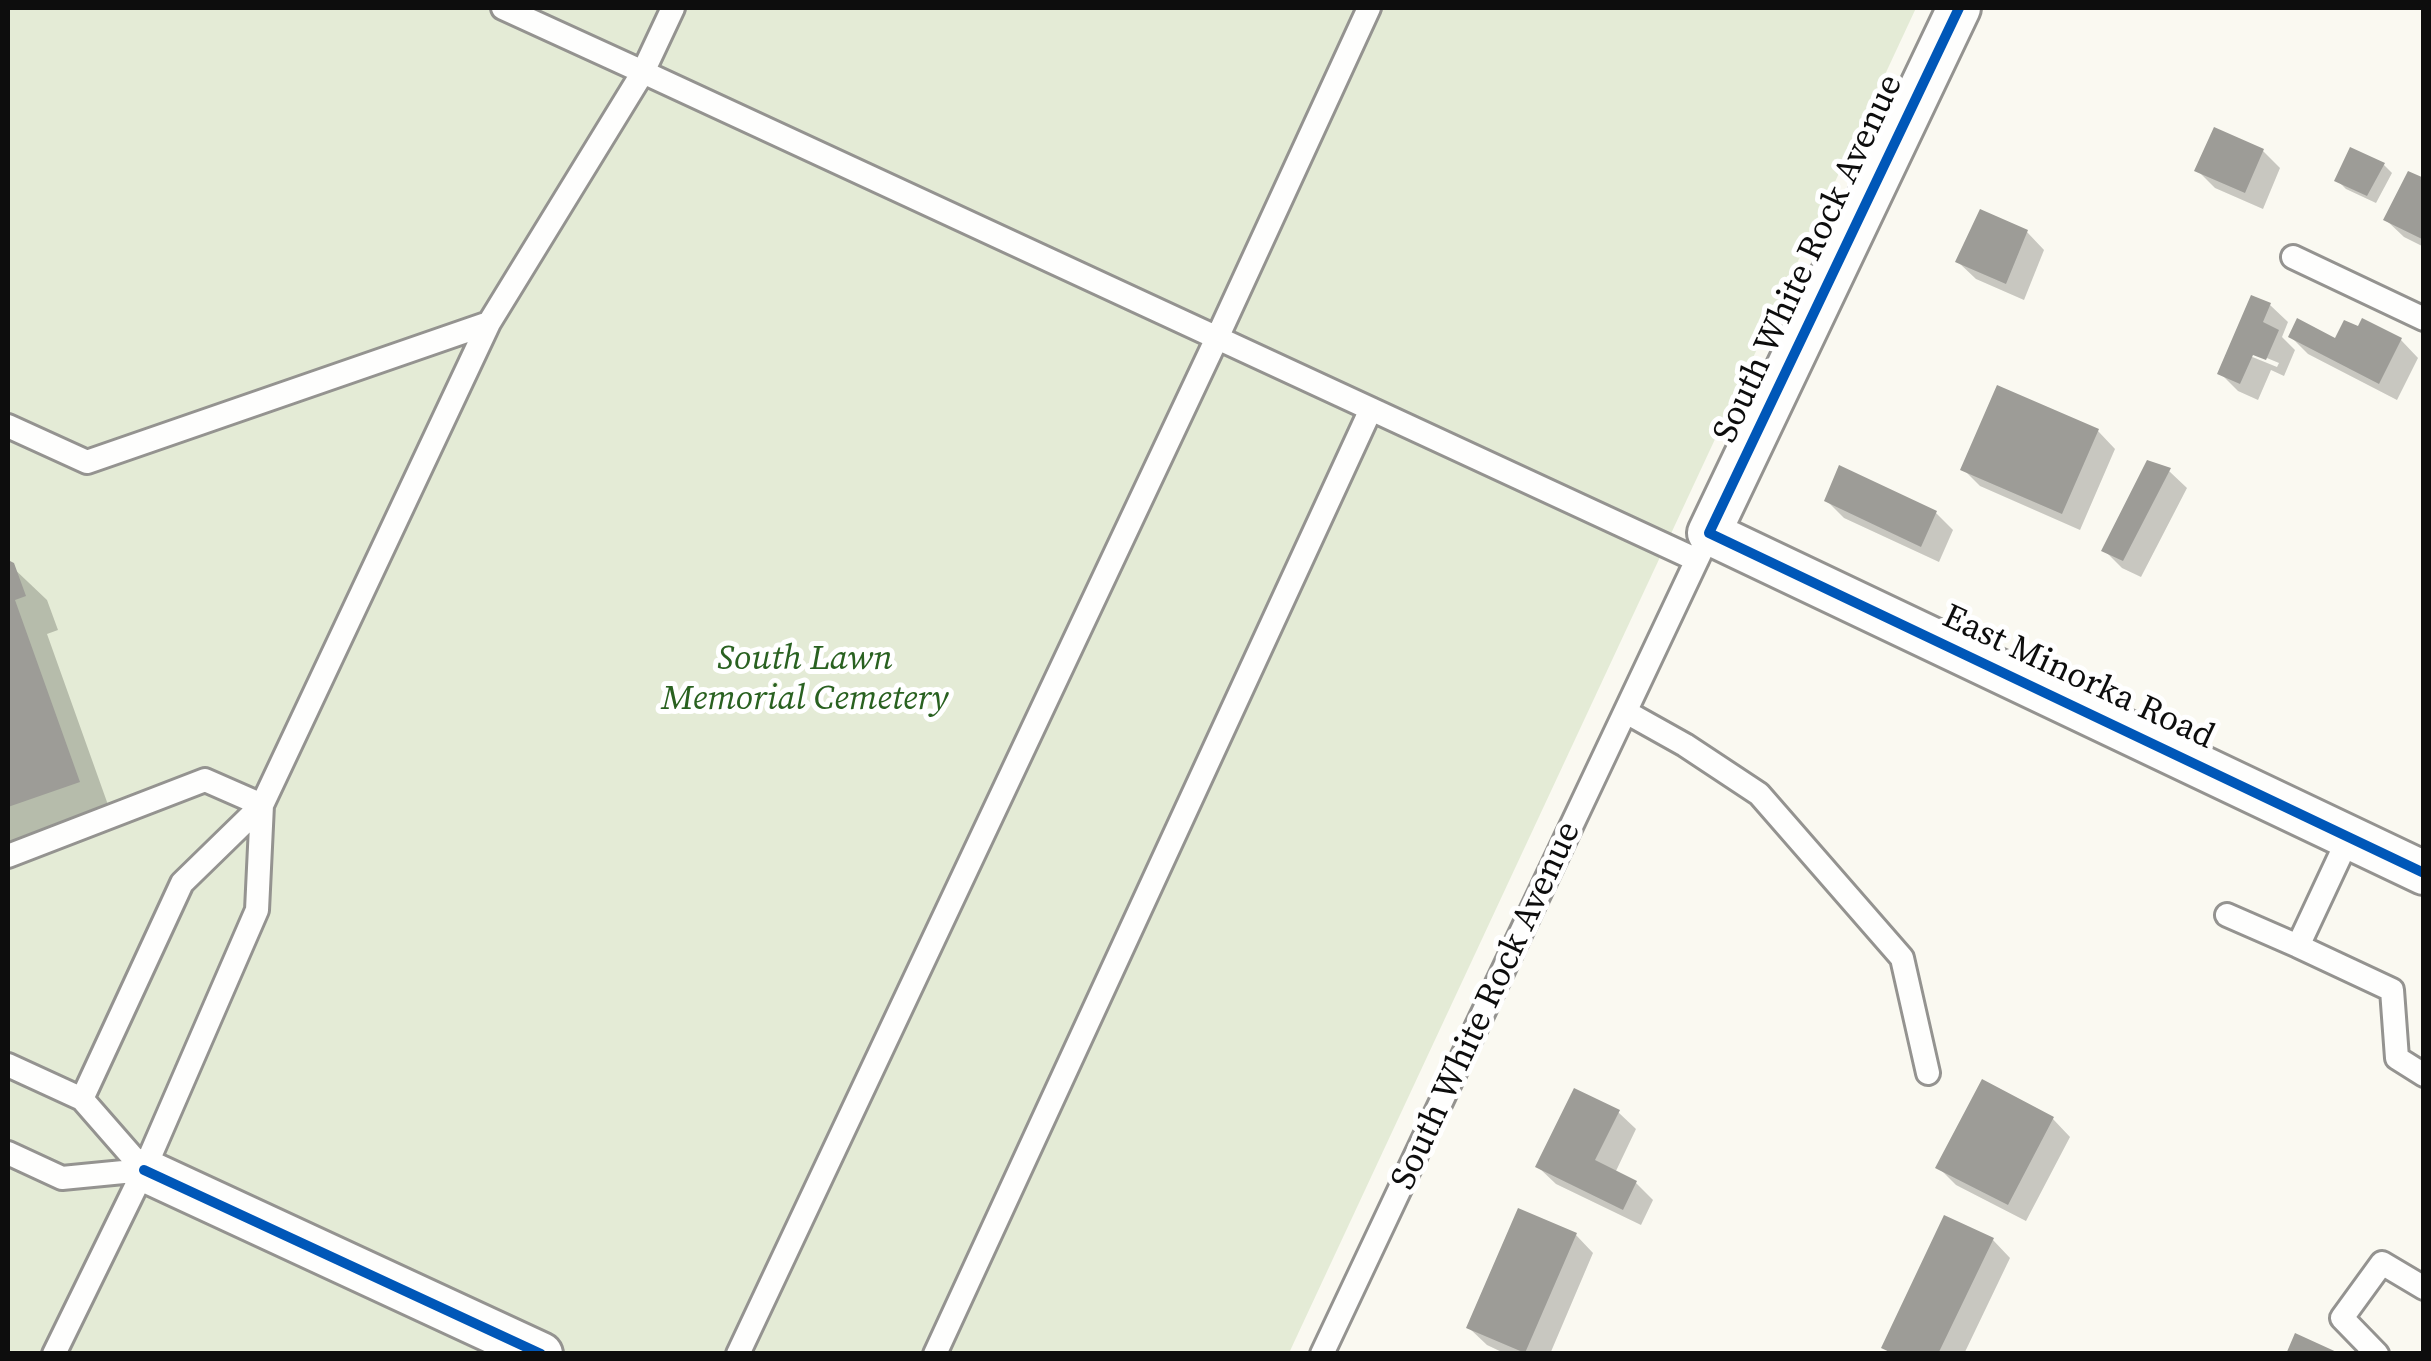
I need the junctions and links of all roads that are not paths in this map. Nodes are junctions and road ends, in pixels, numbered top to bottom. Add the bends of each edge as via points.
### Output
1 (504, 8) edge
2 (672, 8) edge
3 (1370, 8) edge
4 (1959, 8) edge
5 (642, 72) junction
6 (2294, 257) dead end
7 (2424, 320) edge
8 (489, 323) junction
9 (1217, 338) junction
10 (1371, 409) junction
11 (8, 426) edge
12 (1703, 546) junction
13 (1626, 712) junction
14 (262, 805) junction
15 (2348, 837) junction
16 (8, 856) edge
17 (2424, 873) edge
18 (2227, 915) dead end
19 (2298, 946) junction
20 (8, 1065) edge
21 (1928, 1073) dead end
22 (2424, 1075) edge
23 (82, 1099) junction
24 (8, 1153) edge
25 (144, 1170) junction
26 (2424, 1288) edge
27 (54, 1354) edge
28 (542, 1354) edge
29 (738, 1354) edge
30 (935, 1354) edge
31 (1322, 1354) edge
32 (2377, 1354) edge

1 - 5 lane
2 - 5 lane
3 - 9 lane
4 - 12 street, South White Rock Avenue
5 - 8 lane
5 - 9 lane
6 - 7 lane
8 - 11 lane via 87,462
8 - 14 lane
9 - 10 lane
9 - 29 lane
10 - 12 lane
10 - 30 lane
12 - 13 lane, South White Rock Avenue
12 - 15 street, East Minorka Road
13 - 21 lane via 1759,794 1902,958
13 - 31 lane, South White Rock Avenue
14 - 16 lane via 205,780
14 - 23 lane via 182,883
14 - 25 lane via 257,910
15 - 17 street, East Minorka Road
15 - 19 lane
18 - 19 lane
19 - 22 lane via 2392,990 2397,1058
20 - 23 lane
23 - 25 lane
24 - 25 lane via 62,1178
25 - 27 lane
25 - 28 street
26 - 32 lane via 2382,1263 2342,1318

